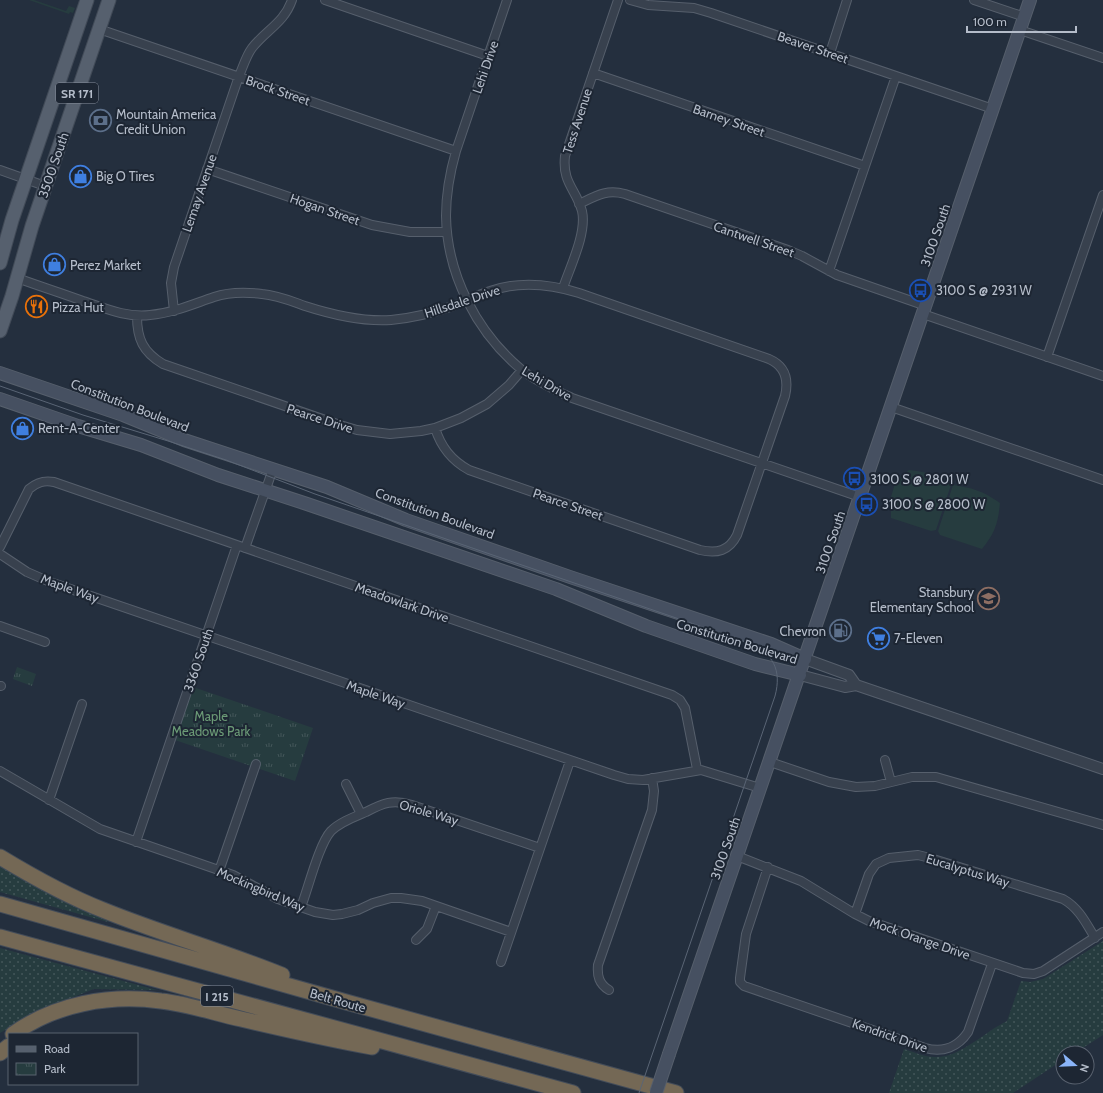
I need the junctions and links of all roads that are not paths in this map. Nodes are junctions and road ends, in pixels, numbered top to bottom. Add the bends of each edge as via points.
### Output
1 (87, 0) edge
2 (108, 0) edge
3 (292, 0) edge
4 (325, 0) edge
5 (507, 0) edge
6 (618, 0) edge
7 (630, 0) edge
8 (848, 0) edge
9 (974, 0) edge
10 (1030, 0) edge
11 (1024, 17) junction
12 (99, 29) junction
13 (1020, 30) junction
14 (830, 53) junction
15 (488, 56) junction
16 (1103, 58) edge
17 (593, 73) junction
18 (239, 76) junction
19 (896, 76) junction
20 (993, 109) junction
21 (456, 150) junction
22 (865, 166) junction
23 (207, 169) junction
24 (0, 170) edge
25 (26, 180) junction
26 (45, 186) junction
27 (1103, 195) edge
28 (579, 204) junction
29 (447, 232) junction
30 (0, 263) edge
31 (829, 271) junction
32 (17, 278) junction
33 (563, 288) junction
34 (467, 300) junction
35 (924, 310) junction
36 (174, 311) junction
37 (137, 316) junction
38 (0, 331) edge
39 (1047, 356) junction
40 (522, 370) junction
41 (0, 373) edge
42 (1103, 376) edge
43 (0, 399) edge
44 (891, 408) junction
45 (435, 428) junction
46 (762, 464) junction
47 (273, 469) junction
48 (1103, 480) edge
49 (266, 491) junction
50 (860, 497) junction
51 (241, 546) junction
52 (0, 547) edge
53 (0, 554) edge
54 (0, 626) edge
55 (206, 636) junction
56 (45, 642) dead end
57 (805, 658) junction
58 (800, 675) junction
59 (856, 685) junction
60 (82, 704) dead end
61 (885, 760) dead end
62 (570, 761) junction
63 (770, 762) junction
64 (256, 764) dead end
65 (697, 769) junction
66 (1103, 769) edge
67 (0, 770) edge
68 (652, 778) junction
69 (891, 782) junction
70 (346, 784) dead end
71 (760, 788) junction
72 (49, 800) junction
73 (361, 814) junction
74 (1103, 825) edge
75 (136, 842) junction
76 (540, 848) junction
77 (737, 856) junction
78 (0, 857) edge
79 (768, 867) junction
80 (219, 871) junction
81 (0, 904) edge
82 (436, 906) junction
83 (301, 907) junction
84 (855, 914) junction
85 (512, 932) junction
86 (1103, 932) edge
87 (0, 937) edge
88 (1095, 938) junction
89 (416, 940) dead end
90 (501, 962) dead end
91 (992, 964) junction
92 (609, 990) dead end
93 (132, 1000) junction
94 (346, 1002) junction
95 (15, 1033) edge
96 (27, 1033) edge
97 (8, 1038) edge
98 (0, 1044) edge
99 (8, 1047) edge
100 (0, 1053) edge
101 (434, 1054) junction
102 (573, 1093) edge
103 (656, 1093) edge
104 (676, 1093) edge

1 - 25 main road, 3500 South / SR 171
2 - 12 main road, 3500 South / SR 171
3 - 18 street, Lemay Avenue via 283,18 248,54
4 - 15 street
5 - 15 street, Lehi Drive
6 - 17 street, Tess Avenue
7 - 14 street, Beaver Street via 656,7 703,10
8 - 14 street
9 - 11 street
10 - 11 main road, 3100 South
11 - 13 main road, 3100 South
12 - 18 street, Brock Street
12 - 26 main road, 3500 South / SR 171
13 - 16 street
13 - 20 main road, 3100 South
14 - 19 street, Beaver Street
15 - 21 street, Lehi Drive
17 - 22 street, Barney Street
17 - 28 street, Tess Avenue via 565,156 567,181
18 - 21 street, Brock Street
18 - 23 street, Lemay Avenue
19 - 20 street, Beaver Street
19 - 22 street
20 - 35 main road, 3100 South
21 - 29 street, Lehi Drive via 448,189
22 - 31 street
23 - 29 street, Hogan Street via 372,225 410,232
23 - 36 street, Lemay Avenue via 172,275
24 - 25 street
25 - 26 street
25 - 30 main road, 3500 South / SR 171
26 - 32 main road, 3500 South / SR 171
27 - 39 street
28 - 31 street, Cantwell Street via 606,192 619,192 795,253
28 - 33 street, Tess Avenue via 583,229
29 - 34 street, Lehi Drive via 452,259
31 - 35 street, Cantwell Street
32 - 37 street, Hillsdale Drive
32 - 38 main road, 3500 South / SR 171
33 - 34 street, Hillsdale Drive via 513,286
33 - 46 street, Hillsdale Drive via 778,363 784,370 787,389
34 - 36 street, Hillsdale Drive via 415,317 387,320 343,317 276,296 249,293 215,297
34 - 40 street, Lehi Drive via 488,335
35 - 39 street, Cantwell Street
35 - 44 main road, 3100 South
36 - 37 street, Hillsdale Drive
37 - 45 street, Pearce Drive via 138,335 143,346 157,360 170,367 357,430 390,434
39 - 42 street, Cantwell Street
40 - 45 street, Pearce Drive via 487,404
40 - 46 street, Lehi Drive via 572,398
41 - 47 main road, Constitution Boulevard via 123,415 184,440
43 - 49 main road, Constitution Boulevard via 141,445
44 - 48 street
44 - 50 main road, 3100 South
45 - 46 street, Pearce Street via 448,454 469,470 710,552 720,551 730,545 737,535
46 - 50 street, Lehi Drive
47 - 49 street, 3360 South
47 - 57 main road, Constitution Boulevard via 344,494 406,520 771,644
49 - 51 street, 3360 South
49 - 58 main road, Constitution Boulevard via 556,589 646,626 755,664
50 - 57 main road, 3100 South
51 - 52 street, Meadowlark Drive via 54,482 42,482 29,489
51 - 55 street, 3360 South
51 - 65 street, Meadowlark Drive via 672,695 680,700 685,708
53 - 55 street, Maple Way via 42,579
54 - 56 street
55 - 62 street, Maple Way
55 - 75 street, 3360 South
57 - 58 main road, 3100 South
57 - 59 street, Constitution Boulevard via 849,675
58 - 59 street, Constitution Boulevard via 845,687
58 - 63 main road, 3100 South
59 - 66 street, Constitution Boulevard
60 - 72 street
61 - 69 street
62 - 68 street, Maple Way via 628,779
62 - 76 street
63 - 69 street via 839,785 866,787
63 - 71 main road, 3100 South
64 - 80 street
65 - 68 street, Maple Way
65 - 71 street, Maple Way
67 - 72 street, Mockingbird Way
68 - 92 street via 652,810 598,965 599,980
69 - 74 street via 916,776 944,779
70 - 73 street
71 - 77 main road, 3100 South
72 - 75 street, Mockingbird Way via 100,829
73 - 76 street, Oriole Way via 388,802 404,802
73 - 83 street, Oriole Way via 336,827 325,840
75 - 80 street, Mockingbird Way
76 - 85 street
77 - 79 street, Mock Orange Drive
77 - 103 main road, 3100 South, bridge
78 - 94 highway via 102,910 249,962
79 - 84 street, Mock Orange Drive via 801,881
79 - 91 street, Kendrick Drive via 746,934 740,975 740,982 744,986 910,1043 939,1050 956,1045 965,1037
80 - 83 street, Mockingbird Way via 241,878 278,899
81 - 94 highway, Belt Route / I 215
82 - 83 street, Mockingbird Way via 401,898 382,900 354,912 342,914 324,914
82 - 85 street, Mockingbird Way
82 - 89 street via 427,929
84 - 88 street, Eucalyptus Way via 869,874 876,864 889,858 918,855 1063,900 1081,914
84 - 91 street, Mock Orange Drive
85 - 90 street
86 - 88 street, Mock Orange Drive
87 - 101 highway, Belt Route / I 215
88 - 91 street, Mock Orange Drive via 1039,973 1023,973
93 - 95 highway via 101,1001 72,1006 45,1016
93 - 96 highway via 67,1013
93 - 101 highway via 171,1002 339,1041
94 - 104 highway, Belt Route / I 215
97 - 98 highway
99 - 100 highway
101 - 102 highway, Belt Route / I 215

